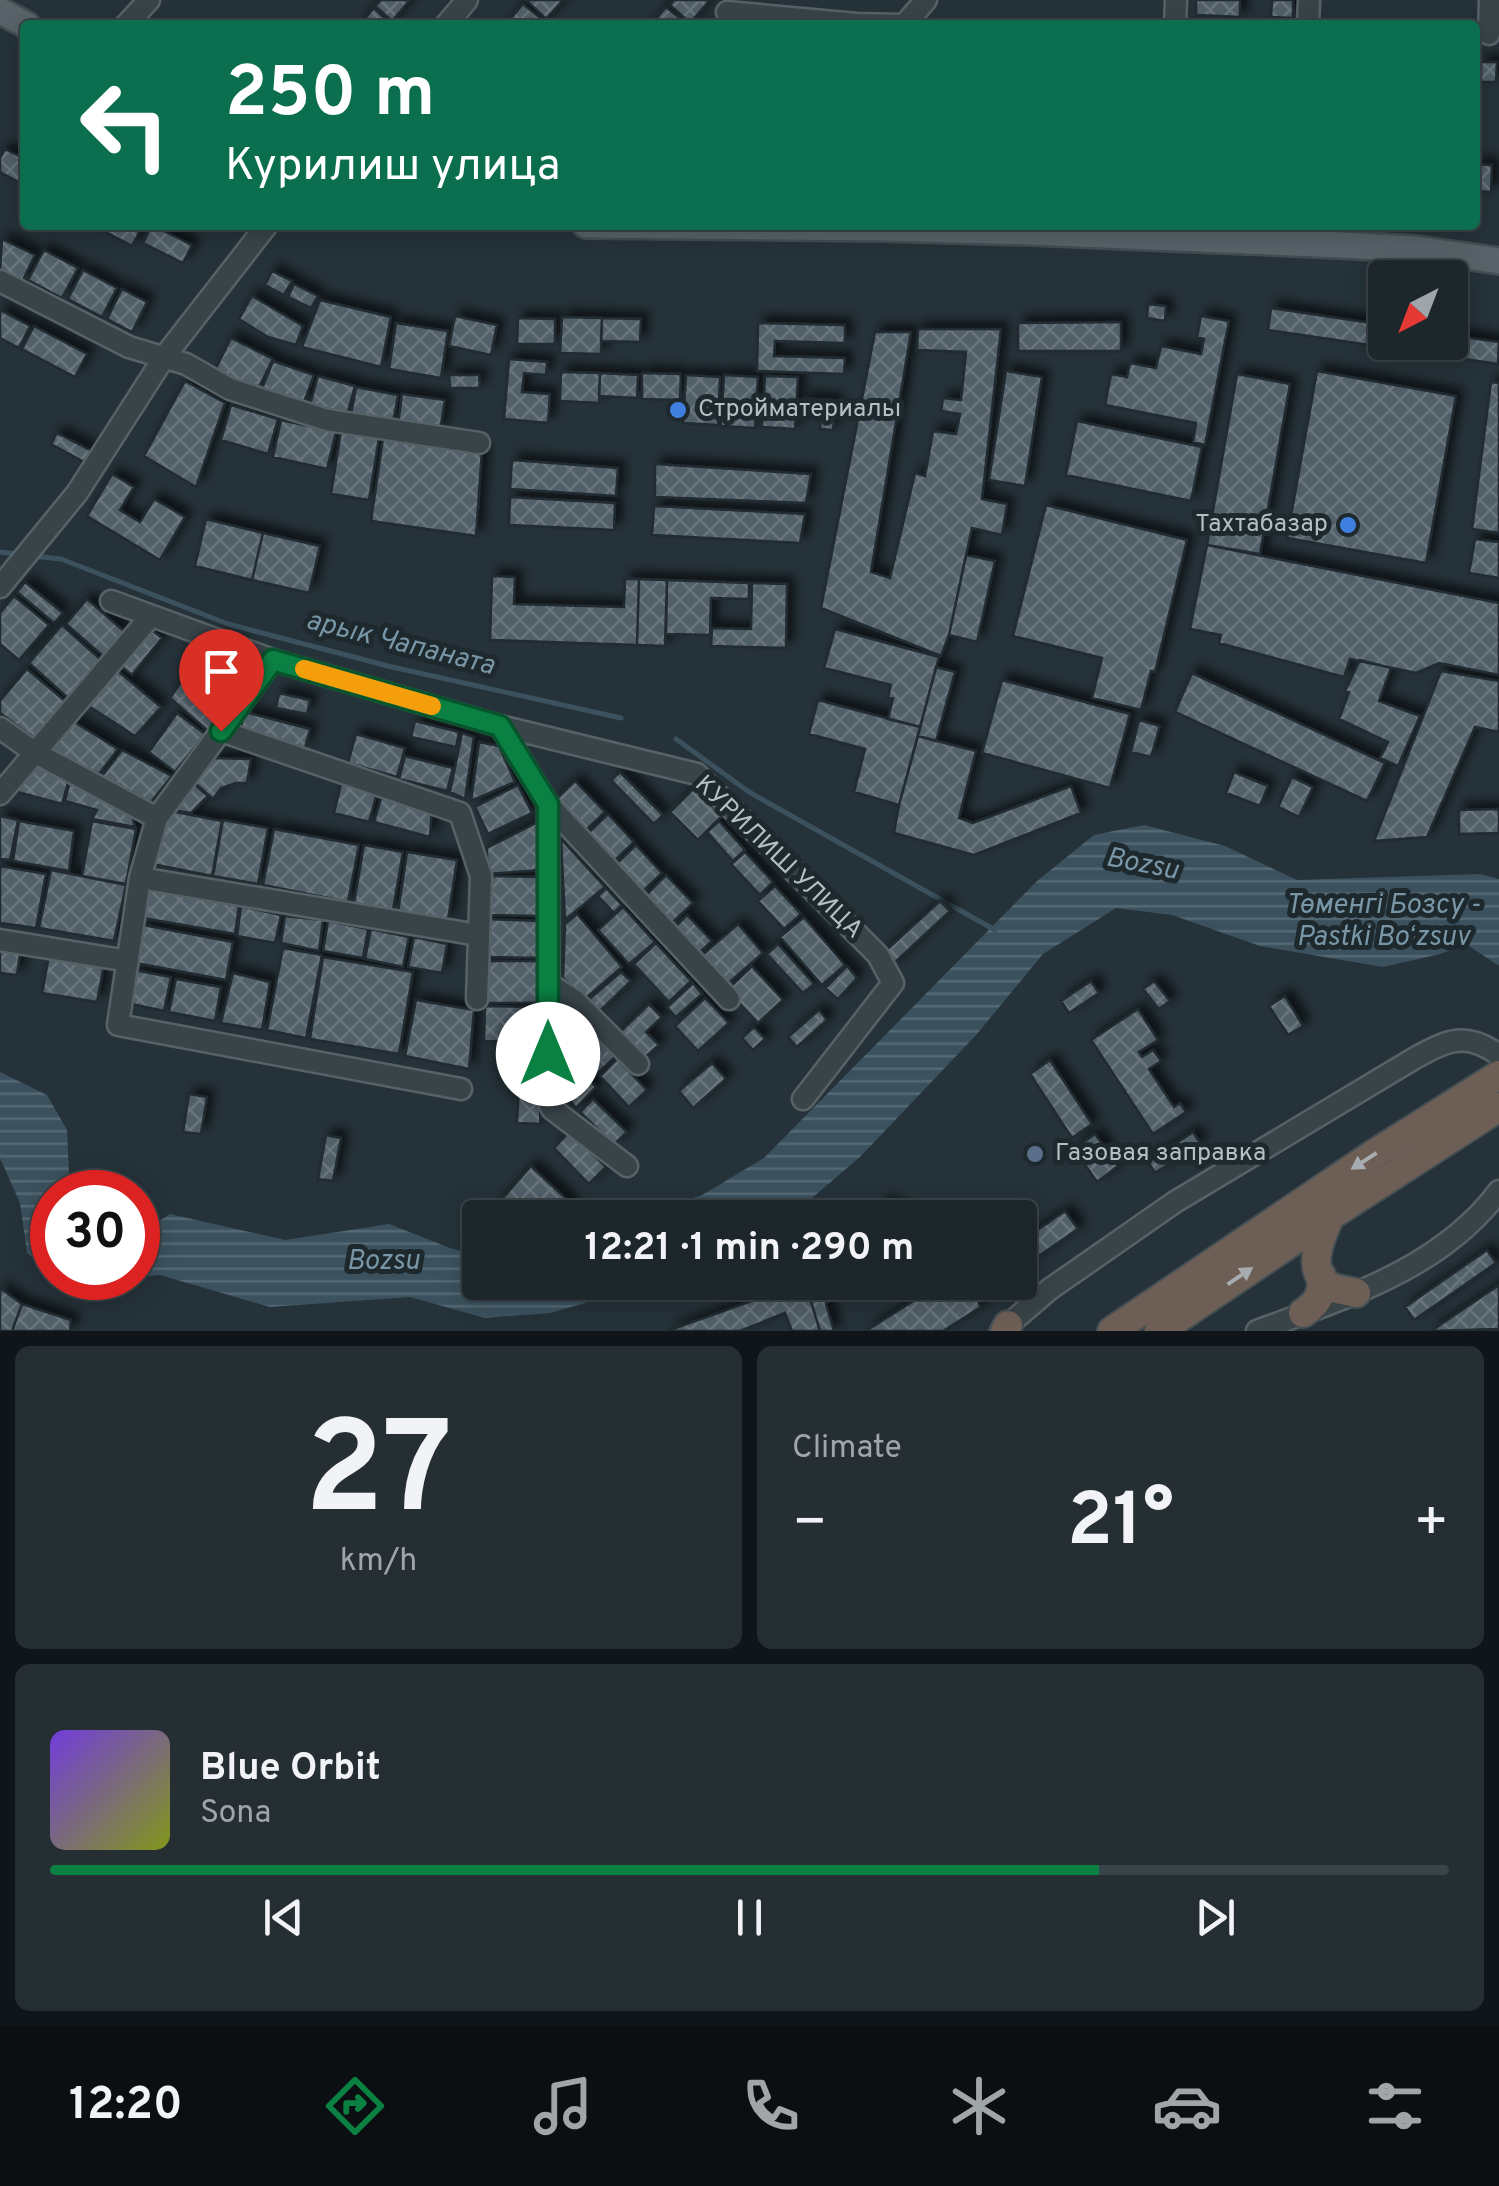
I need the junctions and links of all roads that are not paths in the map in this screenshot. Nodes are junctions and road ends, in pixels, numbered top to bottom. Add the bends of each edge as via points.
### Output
1 (148, 0) edge
2 (467, 0) edge
3 (926, 0) edge
4 (1490, 0) edge
5 (726, 12) edge
6 (130, 20) edge
7 (450, 20) edge
8 (814, 20) edge
9 (907, 20) edge
10 (1488, 35) edge
11 (263, 230) edge
12 (956, 230) edge
13 (1499, 261) edge
14 (0, 281) edge
15 (165, 356) junction
16 (479, 444) dead end
17 (0, 555) edge
18 (23, 561) junction
19 (0, 587) edge
20 (111, 601) dead end
21 (152, 616) junction
22 (273, 660) junction
23 (500, 726) junction
24 (0, 728) edge
25 (221, 731) junction
26 (34, 752) junction
27 (0, 794) edge
28 (548, 804) junction
29 (157, 818) junction
30 (140, 878) junction
31 (478, 935) junction
32 (0, 940) edge
33 (128, 962) junction
34 (548, 983) junction
35 (477, 999) dead end
36 (730, 999) dead end
37 (1499, 1056) edge
38 (638, 1064) dead end
39 (1499, 1075) edge
40 (461, 1089) dead end
41 (803, 1099) dead end
42 (1499, 1107) edge
43 (1454, 1120) junction
44 (627, 1166) dead end
45 (1499, 1191) edge
46 (1330, 1216) junction
47 (1321, 1276) junction
48 (1356, 1293) junction
49 (1304, 1314) junction
50 (1004, 1329) edge
51 (1112, 1331) edge
52 (1159, 1331) edge
53 (1257, 1331) edge

1 - 6 street
2 - 7 street
3 - 9 street
4 - 10 street
5 - 8 street
11 - 15 street
12 - 13 main road via 1341,245
14 - 15 street via 129,347
15 - 16 street via 230,389 327,420
15 - 18 street via 77,493
17 - 18 street
18 - 19 street
20 - 21 street, КУРИЛИШ УЛИЦА
21 - 22 street, КУРИЛИШ УЛИЦА
21 - 26 street
22 - 23 street, КУРИЛИШ УЛИЦА
22 - 25 street
23 - 28 street
23 - 41 street, КУРИЛИШ УЛИЦА via 697,774 878,955 893,983
24 - 26 street
25 - 29 street
25 - 31 street via 460,813 481,876
26 - 27 street
26 - 29 street
28 - 34 street
28 - 36 street
29 - 30 street
30 - 31 street
30 - 33 street
31 - 35 street
32 - 33 street
33 - 40 street via 118,1025
34 - 38 street
34 - 44 street via 548,1102
37 - 50 street via 1478,1042 1459,1040 1414,1058 1175,1202
39 - 43 highway
42 - 43 highway
43 - 46 highway
43 -> 51 highway via 1330,1184
45 - 48 street via 1431,1254
46 - 47 highway via 1317,1249
52 -> 46 highway
47 - 48 highway via 1332,1288
47 - 49 highway via 1321,1295
48 - 49 street
49 - 53 street

